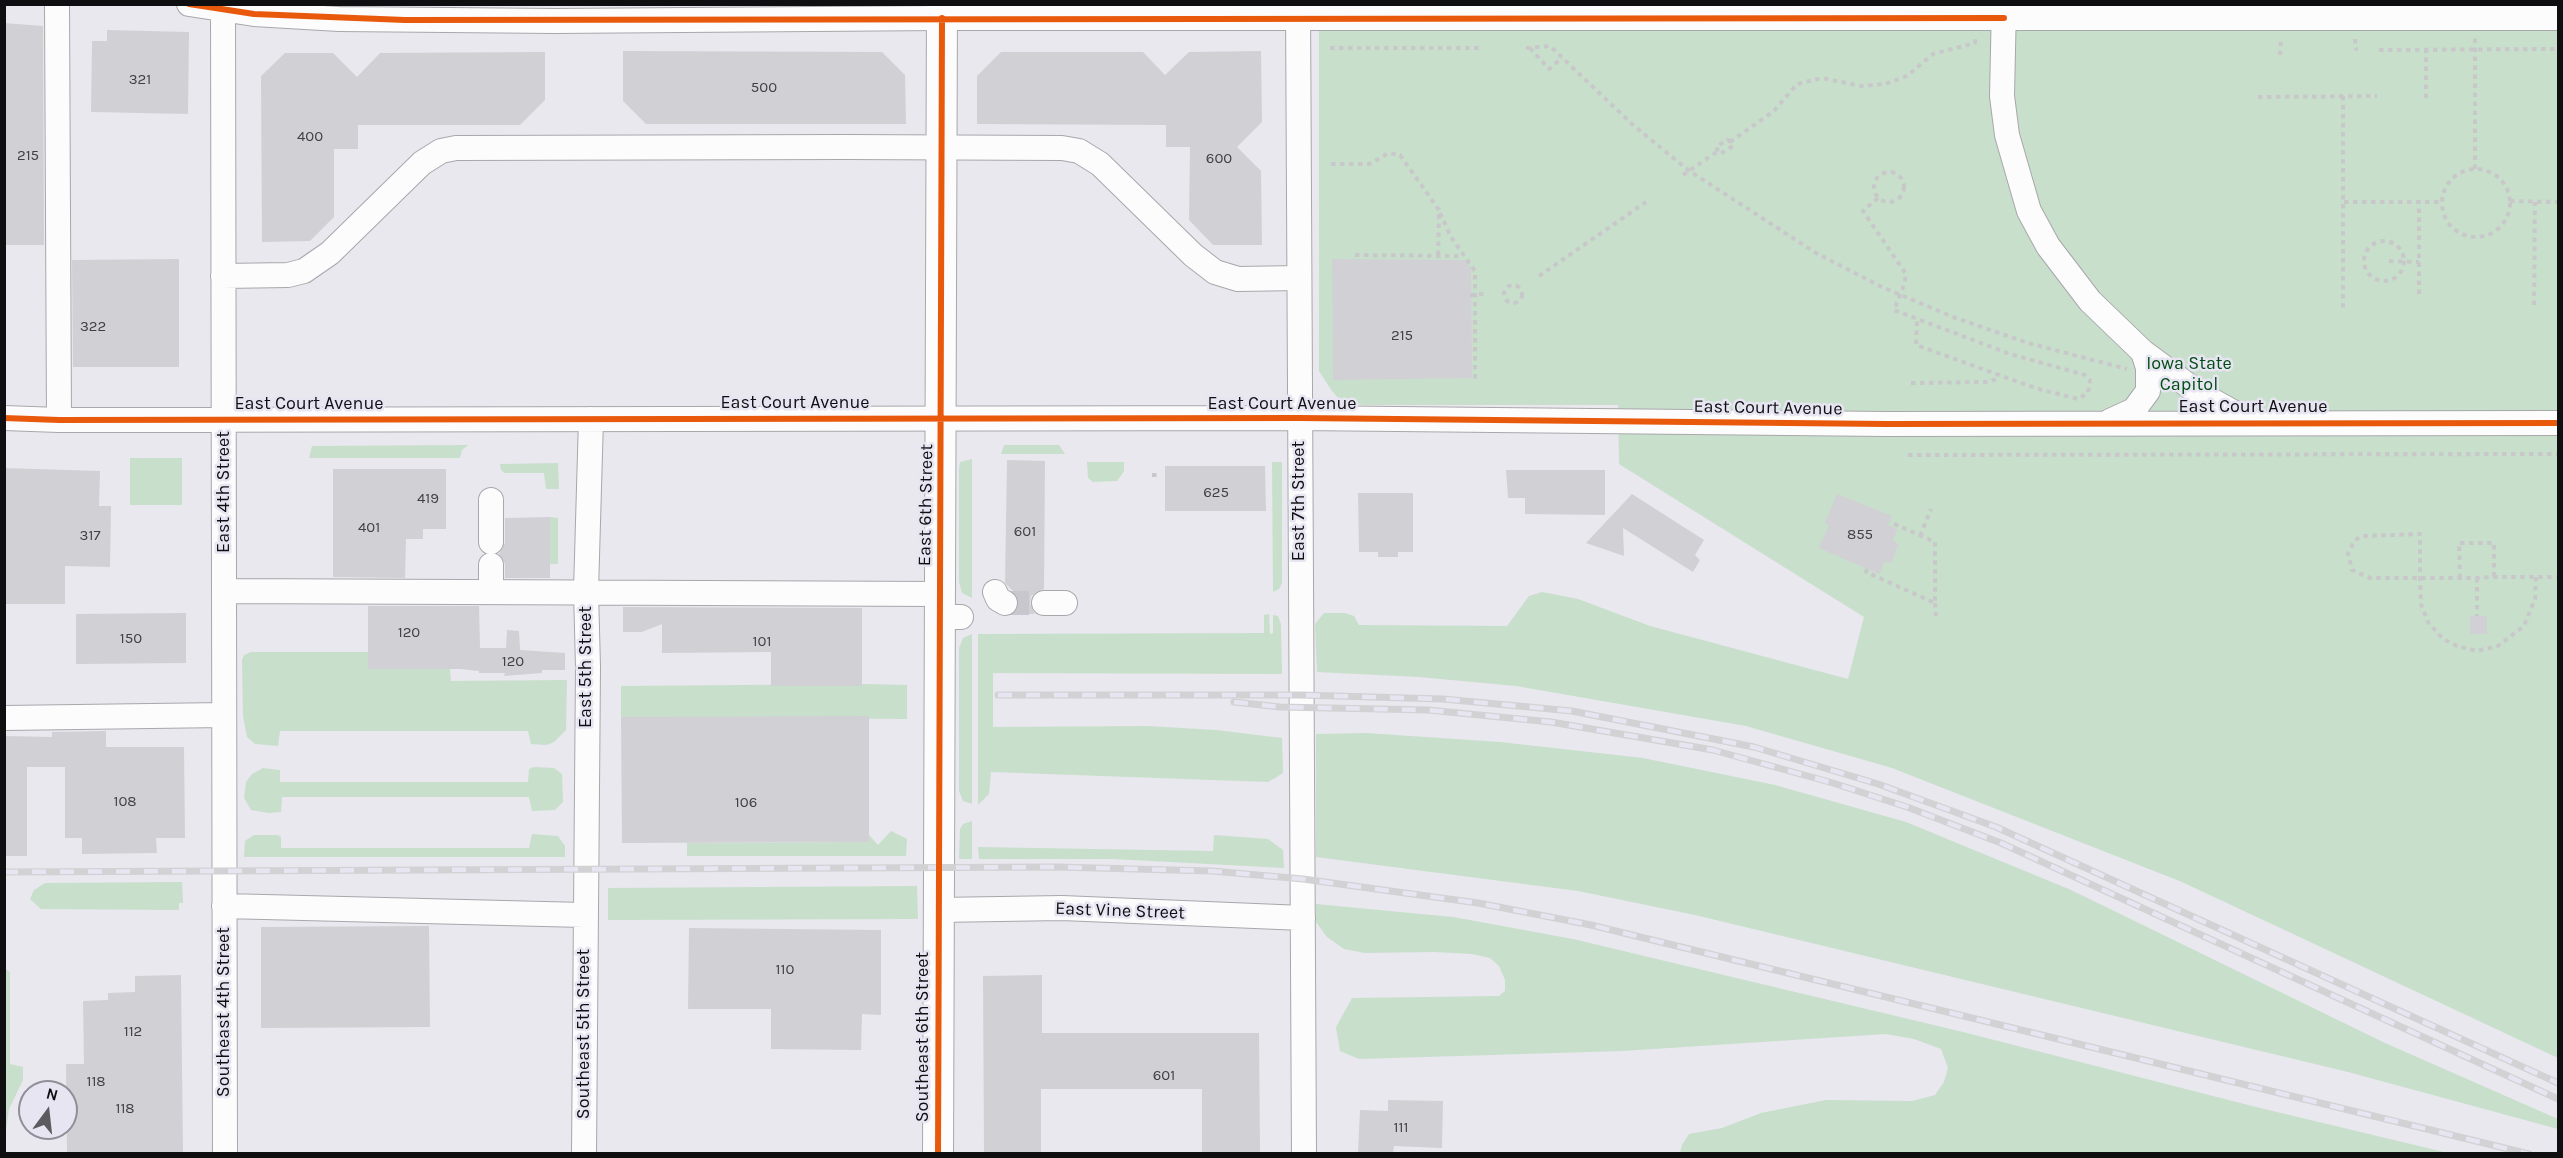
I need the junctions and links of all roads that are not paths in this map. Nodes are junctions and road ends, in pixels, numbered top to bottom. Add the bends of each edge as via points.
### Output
1 (57, 4) edge
2 (189, 4) edge
3 (2140, 4) edge
4 (223, 7) edge
5 (942, 11) edge
6 (1120, 11) edge
7 (1298, 11) edge
8 (2004, 11) edge
9 (763, 12) edge
10 (577, 13) edge
11 (2119, 17) junction
12 (2559, 18) edge
13 (943, 147) junction
14 (223, 276) junction
15 (1299, 278) junction
16 (2137, 361) junction
17 (4, 418) edge
18 (1299, 418) junction
19 (223, 419) junction
20 (591, 419) junction
21 (942, 419) junction
22 (59, 420) junction
23 (2252, 422) junction
24 (2105, 423) junction
25 (2559, 423) edge
26 (491, 500) dead end
27 (224, 591) junction
28 (586, 591) junction
29 (491, 592) junction
30 (947, 610) junction
31 (224, 715) junction
32 (4, 718) edge
33 (224, 871) joint
34 (224, 906) junction
35 (584, 915) junction
36 (938, 915) junction
37 (1303, 918) junction
38 (225, 1154) edge
39 (584, 1154) edge
40 (938, 1154) edge
41 (1304, 1154) edge

1 - 22 street
2 - 4 street
3 - 11 street
4 - 10 street via 339,19
4 - 14 street, East 4th Street
5 - 6 street
5 - 9 street
5 - 13 main road, East 6th Street
6 - 7 street
7 - 8 street
7 - 15 street, East 7th Street
8 - 11 street
8 - 16 street via 2002,96 2007,135 2029,211 2070,278
9 - 10 street
11 - 12 street
13 - 14 street via 456,148 422,163 330,254 304,271 288,276
13 - 15 street via 1078,151 1100,164 1215,272 1238,279
13 - 21 main road, East 6th Street
14 - 19 street, East 4th Street
15 - 18 street, East 7th Street
16 - 23 street
16 - 24 street via 2149,380 2142,403
17 - 22 street, East Court Avenue
18 - 21 street, East Court Avenue
18 - 24 street, East Court Avenue
18 - 37 street, East 7th Street
19 - 20 street, East Court Avenue
19 - 22 street, East Court Avenue
19 - 27 street, East 4th Street
20 - 21 street, East Court Avenue
20 - 28 street, East 5th Street
21 - 30 main road, East 6th Street
23 - 24 street, East Court Avenue
23 - 25 street, East Court Avenue
26 - 29 street
27 - 29 street
27 - 31 street, East 4th Street
28 - 29 street
28 - 30 street
28 - 35 street, East 5th Street
30 - 36 main road, East 6th Street
31 - 32 street
31 - 33 street, East 4th Street
33 - 34 street, Southeast 4th Street
34 - 35 street
34 - 38 street, Southeast 4th Street
35 - 39 street, Southeast 5th Street
36 - 37 street, East Vine Street via 1072,909
36 - 40 main road, Southeast 6th Street
37 - 41 street, East 7th Street

